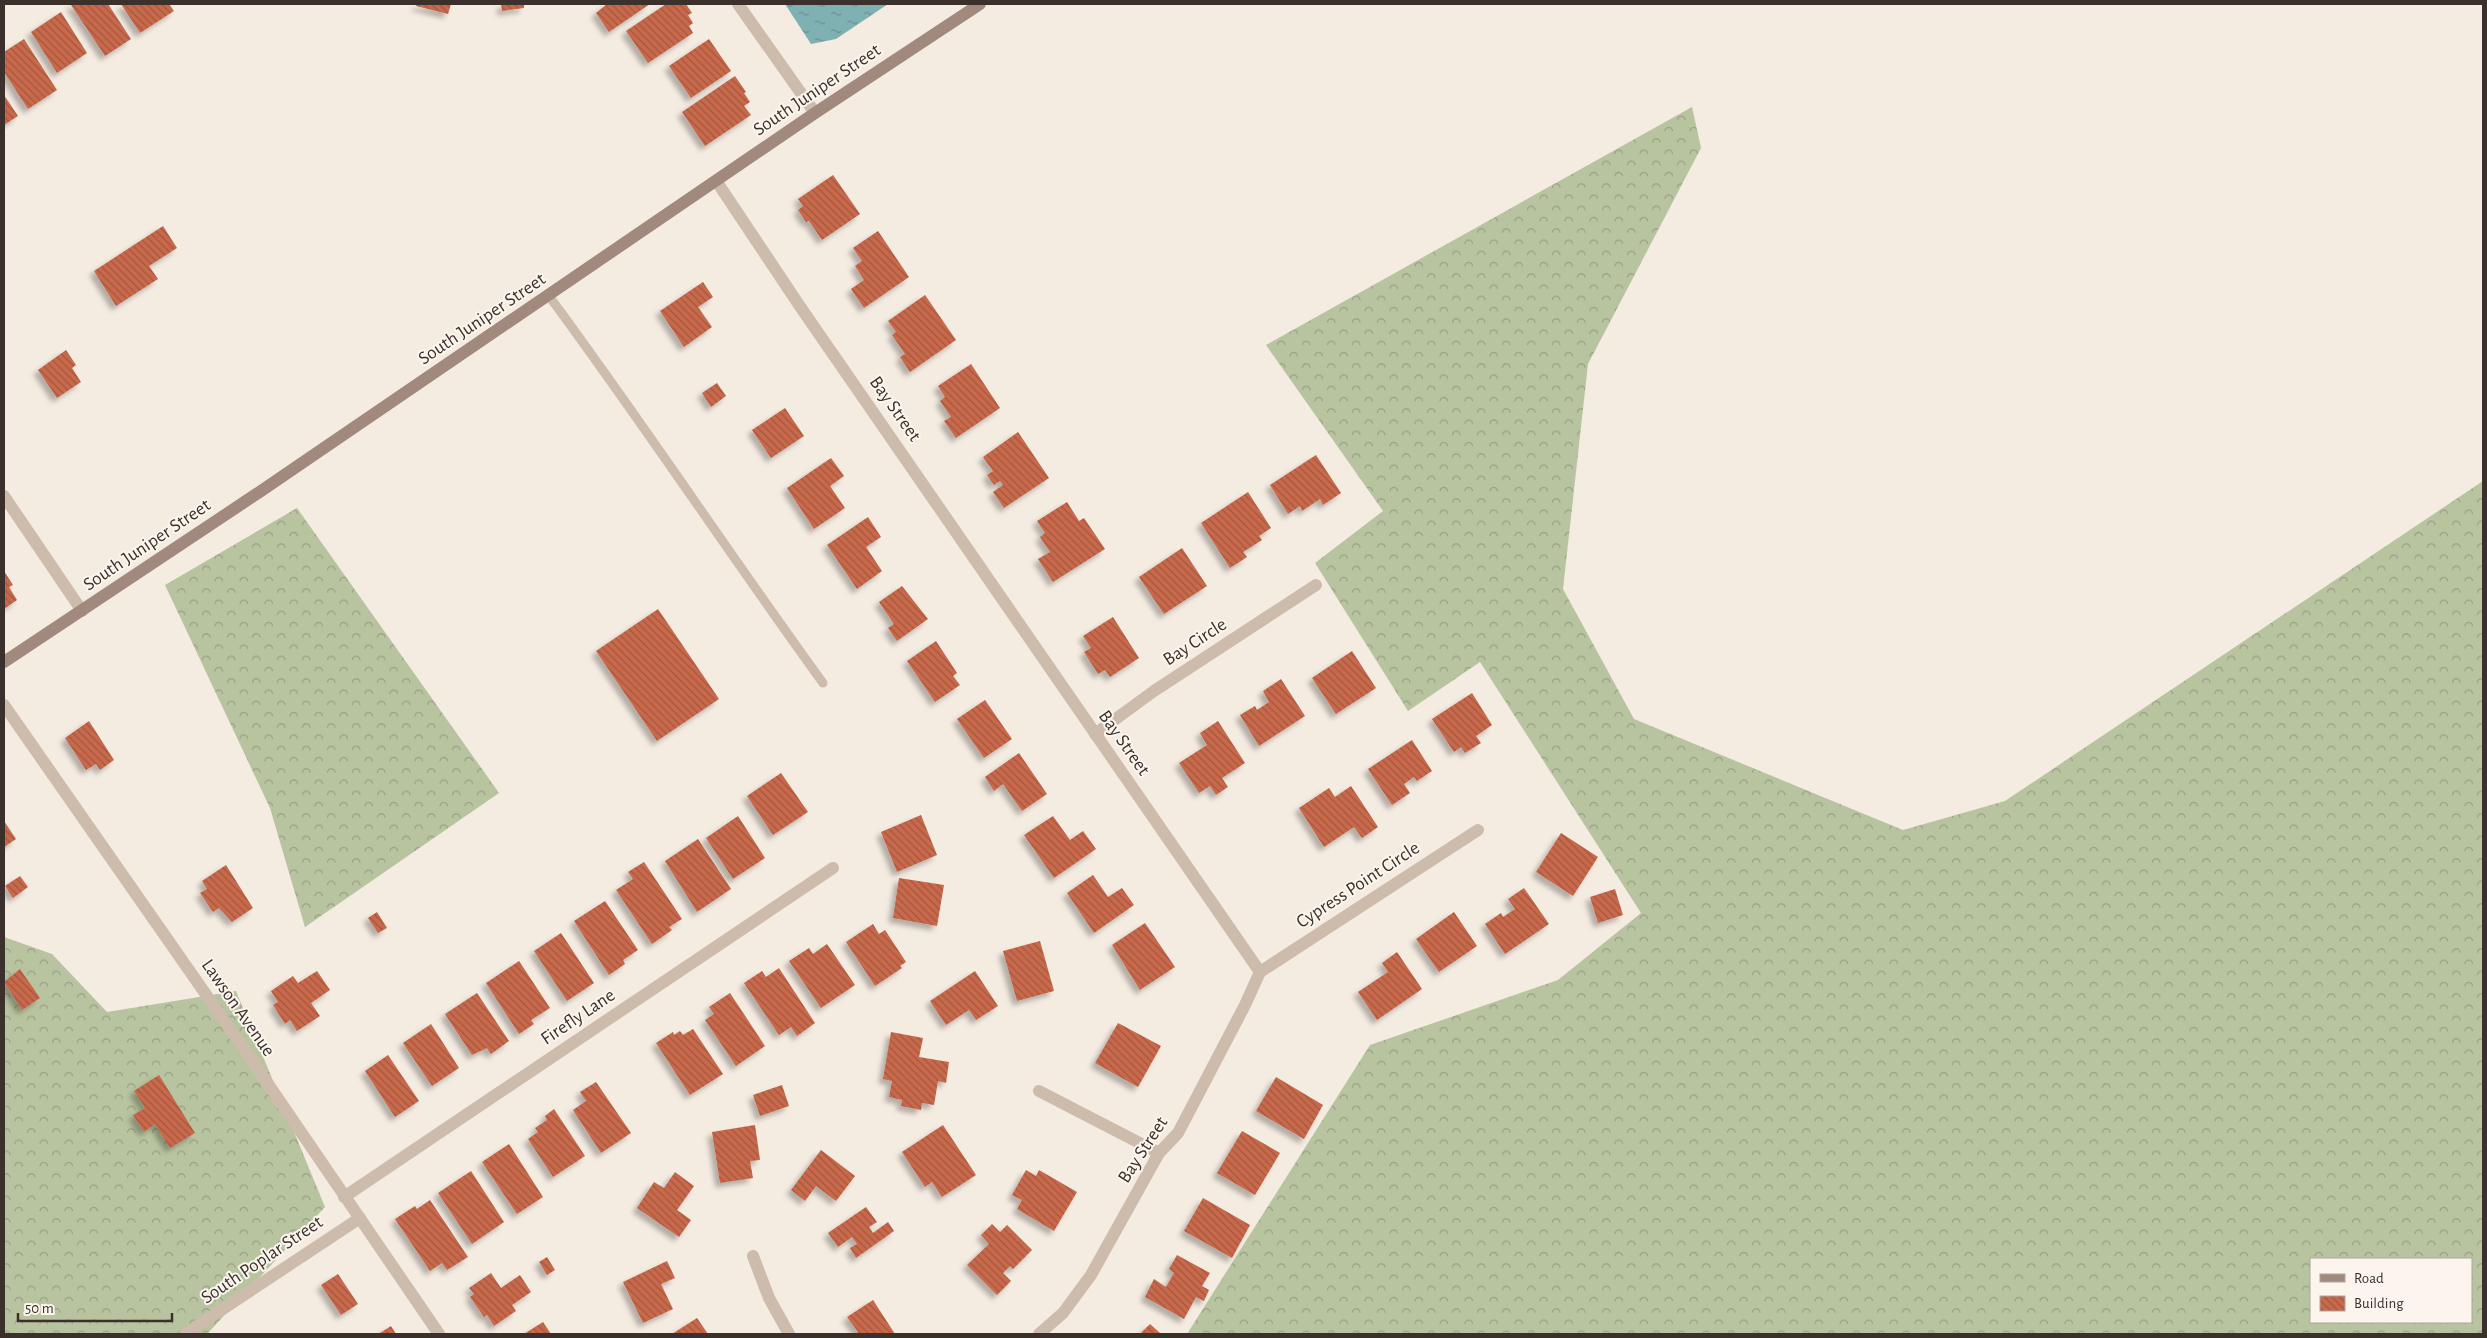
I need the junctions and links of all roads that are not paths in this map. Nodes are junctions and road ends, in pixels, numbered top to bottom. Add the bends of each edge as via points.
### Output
1 (738, 4) edge
2 (980, 4) edge
3 (815, 113) junction
4 (717, 182) junction
5 (548, 296) junction
6 (4, 496) edge
7 (1316, 585) dead end
8 (82, 611) junction
9 (4, 662) edge
10 (823, 683) dead end
11 (4, 705) edge
12 (1096, 734) junction
13 (1478, 830) dead end
14 (833, 868) dead end
15 (1260, 972) junction
16 (1039, 1091) dead end
17 (1159, 1153) junction
18 (344, 1196) junction
19 (360, 1218) junction
20 (753, 1256) dead end
21 (185, 1334) edge
22 (439, 1334) edge
23 (789, 1334) edge
24 (1038, 1334) edge

1 - 3 street
2 - 3 street, South Juniper Street
3 - 4 street, South Juniper Street
4 - 5 street, South Juniper Street
4 - 12 street, Bay Street
5 - 8 street, South Juniper Street
5 - 10 lane via 653,439 725,547
6 - 8 street
7 - 12 street, Bay Circle via 1154,691
8 - 9 street, South Juniper Street
11 - 18 street, Lawson Avenue via 246,1050
12 - 15 street, Bay Street
13 - 15 street, Cypress Point Circle
14 - 18 street, Firefly Lane
15 - 17 street, Bay Street via 1178,1134
16 - 17 street
17 - 24 street, Bay Street via 1091,1275 1064,1313
18 - 19 street, Lawson Avenue
19 - 21 street, South Poplar Street
19 - 22 street, Lawson Avenue
20 - 23 street via 769,1298

